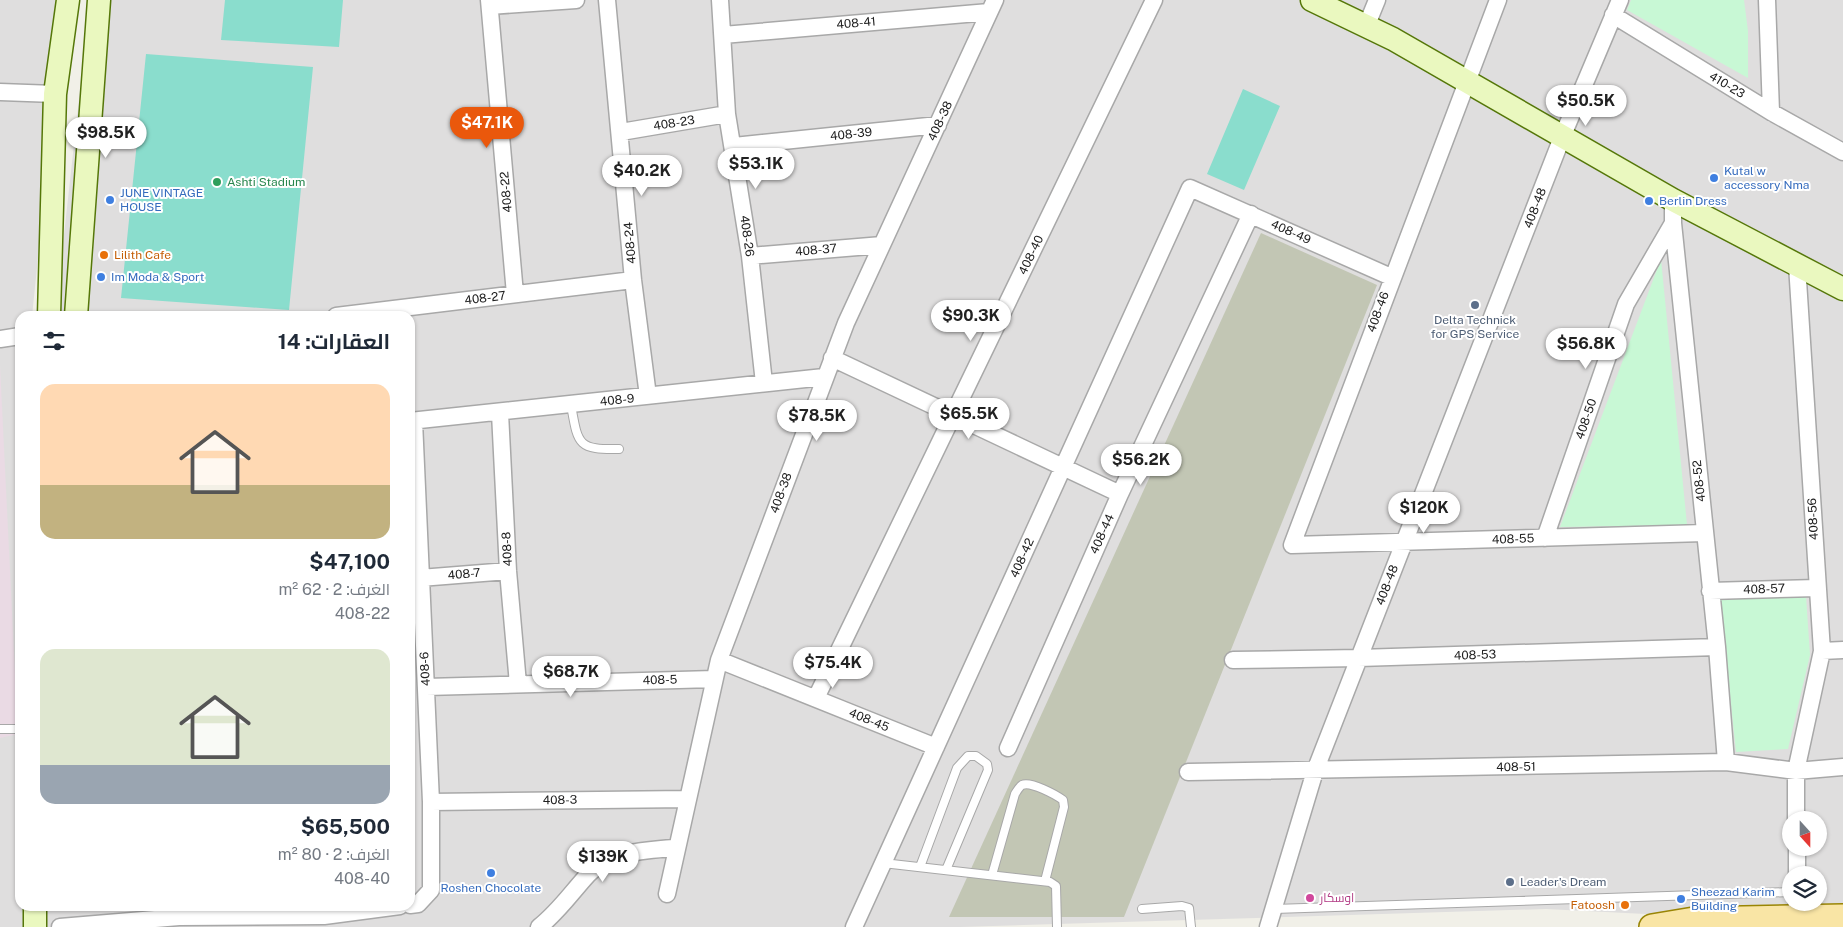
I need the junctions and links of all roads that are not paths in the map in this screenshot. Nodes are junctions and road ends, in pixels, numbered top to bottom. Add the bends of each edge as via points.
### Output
1 (68, 0) edge
2 (99, 0) edge
3 (576, 0) edge
4 (607, 0) edge
5 (720, 0) edge
6 (1154, 0) edge
7 (1312, 0) edge
8 (1377, 0) edge
9 (1498, 0) edge
10 (1620, 0) edge
11 (1767, 0) edge
12 (489, 3) edge
13 (992, 6) edge
14 (1614, 16) junction
15 (1366, 28) junction
16 (723, 35) junction
17 (1467, 79) junction
18 (0, 92) edge
19 (55, 94) junction
20 (1771, 112) junction
21 (728, 114) junction
22 (938, 125) junction
23 (621, 132) junction
24 (1563, 135) junction
25 (734, 146) junction
26 (1843, 152) edge
27 (1190, 188) joint
28 (1674, 200) junction
29 (1251, 214) junction
30 (1674, 223) junction
31 (882, 245) junction
32 (750, 256) junction
33 (1797, 265) junction
34 (1391, 277) junction
35 (633, 280) junction
36 (1843, 289) edge
37 (515, 294) junction
38 (48, 311) edge
39 (76, 311) edge
40 (377, 311) edge
41 (15, 337) edge
42 (0, 339) edge
43 (832, 358) junction
44 (824, 377) junction
45 (764, 383) junction
46 (648, 396) junction
47 (571, 405) junction
48 (500, 413) junction
49 (953, 416) junction
50 (415, 421) edge
51 (619, 449) dead end
52 (1064, 466) junction
53 (415, 480) edge
54 (1120, 494) junction
55 (1704, 533) junction
56 (1545, 538) junction
57 (1404, 542) junction
58 (1292, 545) joint
59 (508, 571) junction
60 (420, 578) junction
61 (1817, 588) junction
62 (1710, 591) junction
63 (1717, 648) junction
64 (1843, 650) edge
65 (1822, 651) junction
66 (1359, 658) junction
67 (718, 660) junction
68 (1233, 660) dead end
69 (714, 679) junction
70 (518, 684) junction
71 (426, 687) junction
72 (816, 698) junction
73 (0, 729) edge
74 (15, 729) edge
75 (936, 747) junction
76 (1008, 748) dead end
77 (1726, 762) junction
78 (1843, 767) edge
79 (1315, 771) junction
80 (1796, 771) junction
81 (1188, 772) dead end
82 (688, 799) junction
83 (431, 802) junction
84 (1796, 811) edge
85 (676, 848) junction
86 (884, 863) junction
87 (920, 867) junction
88 (946, 870) junction
89 (992, 875) junction
90 (1044, 881) junction
91 (1782, 892) edge
92 (667, 894) dead end
93 (415, 904) edge
94 (1142, 909) dead end
95 (1273, 909) junction
96 (35, 911) edge
97 (323, 911) edge
98 (1787, 911) edge
99 (1803, 911) edge
100 (178, 912) edge
101 (1843, 918) edge
102 (35, 927) edge
103 (60, 927) edge
104 (539, 927) edge
105 (854, 927) edge
106 (1057, 927) edge
107 (1191, 927) edge
108 (1268, 927) edge
109 (1652, 927) edge

1 - 19 street
2 - 39 street
3 - 12 street
4 - 23 street, 408-24
5 - 16 street, 408-26
6 - 49 street, 408-40
7 - 15 street
8 - 15 street
9 - 17 street, 408-46
10 - 14 street, 408-48
11 - 20 street
12 - 37 street, 408-22
13 - 16 street, 408-41
13 - 22 street, 408-38
14 - 20 street, 410-23
14 - 24 street, 408-48
15 - 17 street
16 - 21 street, 408-26
17 - 24 street
17 - 34 street, 408-46
18 - 19 street
19 - 38 street
20 - 26 street, 410-23
21 - 23 street, 408-23
21 - 25 street, 408-26
22 - 25 street, 408-39
22 - 31 street, 408-38
23 - 35 street, 408-24
24 - 28 street
24 - 57 street, 408-48
25 - 32 street, 408-26
27 - 29 street, 408-49
27 - 52 street, 408-42
28 - 30 street, 408-52
28 - 33 street
29 - 34 street, 408-49
29 - 54 street, 408-44
30 - 55 street, 408-52
30 - 56 street, 408-50 via 1626,304
31 - 32 street, 408-37
31 - 43 street, 408-38
32 - 45 street, 408-26
33 - 36 street
33 - 61 street, 408-56
34 - 58 street, 408-46
35 - 37 street, 408-27
35 - 46 street, 408-24
37 - 40 street, 408-27
41 - 42 street
43 - 44 street, 408-38
43 - 49 street
44 - 45 street, 408-9
44 - 67 street, 408-38
45 - 46 street, 408-9
46 - 47 street, 408-9
47 - 48 street, 408-9
47 - 51 lane via 580,442 595,450
48 - 50 street, 408-9
48 - 59 street, 408-8
49 - 52 street
49 - 72 street, 408-40
52 - 54 street
52 - 75 street, 408-42
53 - 60 street, 408-6
54 - 76 street, 408-44
55 - 56 street, 408-55
55 - 62 street, 408-52
56 - 57 street, 408-55
57 - 58 street, 408-55
57 - 66 street, 408-48
59 - 60 street, 408-7
59 - 70 street, 408-8
60 - 71 street, 408-6
61 - 62 street, 408-57
61 - 65 street, 408-56
62 - 63 street, 408-52
63 - 66 street, 408-53
63 - 77 street, 408-52
64 - 65 street
65 - 80 street, 408-56
66 - 68 street, 408-53
66 - 79 street, 408-48
67 - 69 street, 408-38
67 - 72 street, 408-45
69 - 70 street, 408-5
69 - 82 street, 408-38
70 - 71 street, 408-5
71 - 83 street, 408-6
72 - 75 street, 408-45
73 - 74 lane
75 - 86 street, 408-42
77 - 79 street, 408-51
77 - 80 street, 408-51
78 - 80 street, 408-51
79 - 81 street, 408-51
79 - 95 street, 408-48
80 - 84 street, 408-56
82 - 83 street, 408-3
82 - 85 street, 408-38
83 - 93 street, 408-6 via 431,890
85 - 92 street, 408-38
85 - 104 street via 620,855 603,864 585,877 558,912
86 - 87 lane
86 - 105 street, 408-42
87 - 88 lane
87 - 88 lane via 957,768 968,756 976,756 987,764 988,770
88 - 89 lane
89 - 90 lane
89 - 90 lane via 1015,794 1020,786 1026,784 1063,800 1064,807
90 - 106 lane via 1056,886
91 - 95 lane
94 - 107 lane via 1189,908
95 - 108 street, 408-48
96 - 102 street
97 - 100 street
98 - 109 main road
99 - 101 main road
100 - 103 street

